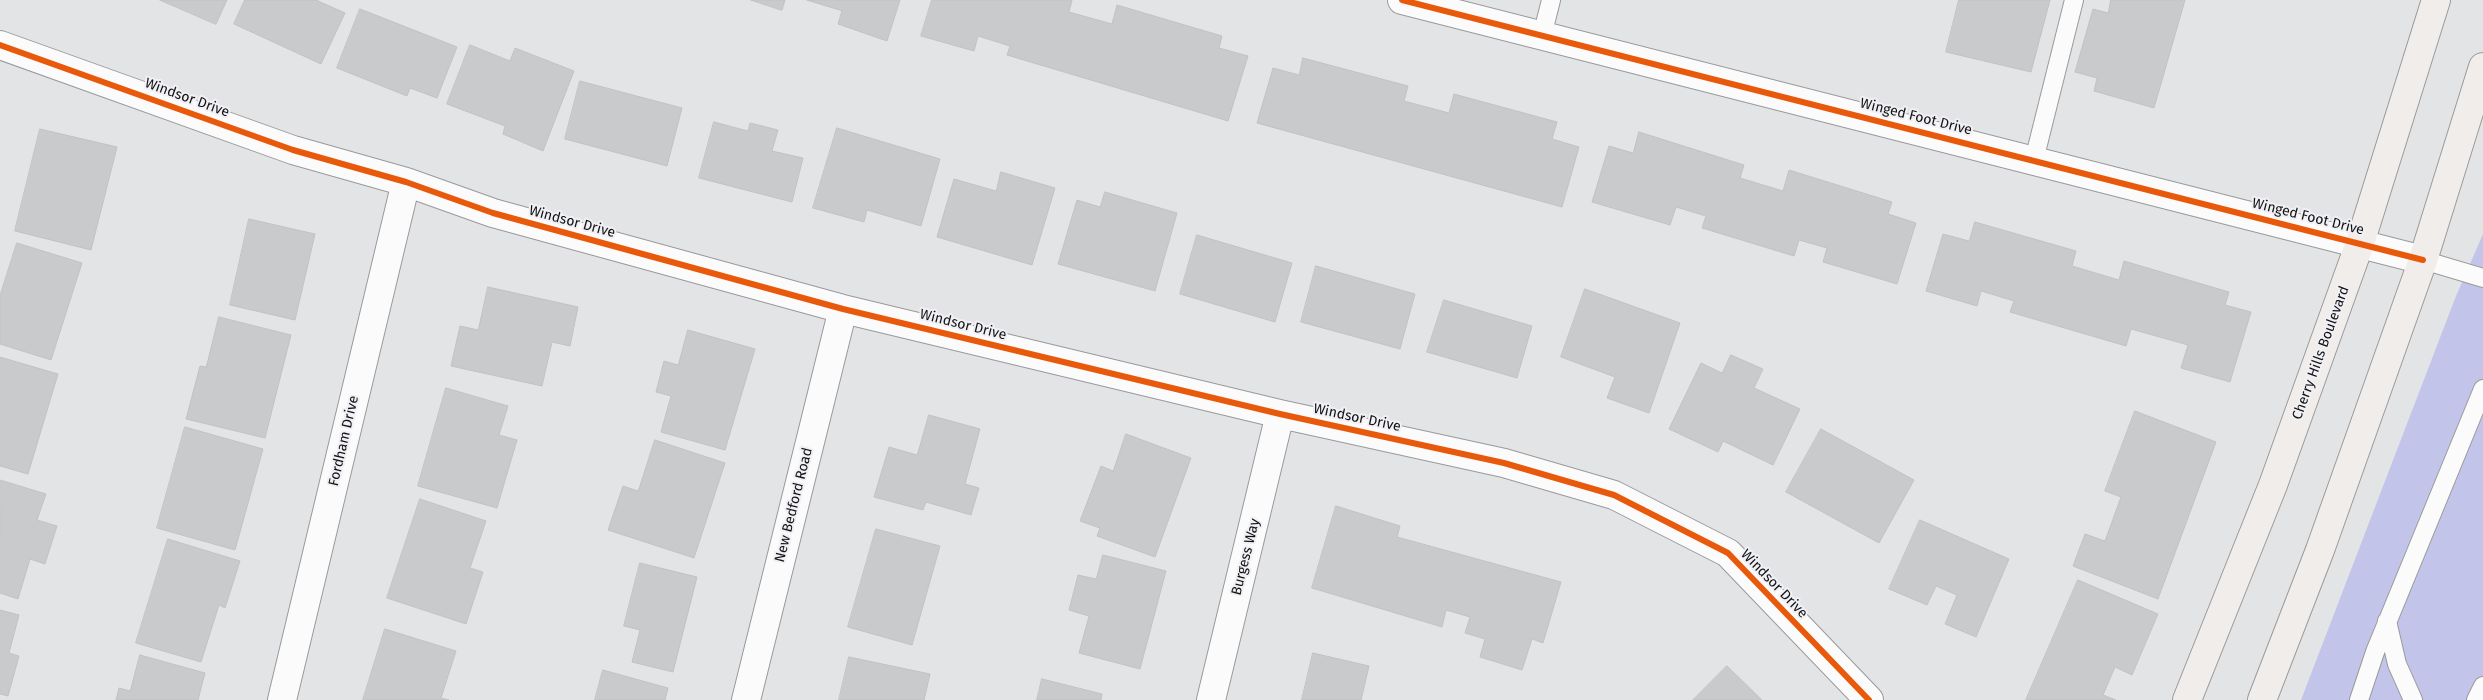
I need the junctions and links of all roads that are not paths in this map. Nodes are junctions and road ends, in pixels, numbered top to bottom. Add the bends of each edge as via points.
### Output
1 (1402, 0) edge
2 (1551, 0) edge
3 (2074, 0) edge
4 (2436, 0) edge
5 (1542, 36) junction
6 (0, 45) edge
7 (2483, 67) edge
8 (2034, 160) junction
9 (406, 182) junction
10 (2360, 243) junction
11 (2423, 260) junction
12 (2483, 278) edge
13 (843, 309) junction
14 (2483, 389) edge
15 (1280, 414) junction
16 (2388, 621) junction
17 (2483, 686) edge
18 (282, 700) edge
19 (746, 700) edge
20 (1211, 700) edge
21 (1869, 700) edge
22 (2187, 700) edge
23 (2262, 700) edge
24 (2359, 700) edge
25 (2413, 700) edge
26 (2476, 700) edge

1 - 5 street, Winged Foot Drive
2 - 5 lane
3 - 8 lane
4 - 10 street, Cherry Hills Boulevard
5 - 8 street, Winged Foot Drive
6 - 9 street, Windsor Drive via 293,150
7 - 11 street
8 - 10 street, Winged Foot Drive
9 - 13 street, Windsor Drive via 493,214
9 - 18 street, Fordham Drive
10 - 11 street, Winged Foot Drive
10 - 22 street, Cherry Hills Boulevard via 2273,485
11 - 12 lane
11 - 23 street via 2320,550
13 - 15 street, Windsor Drive
13 - 19 street, New Bedford Road
14 - 16 lane
15 - 20 street, Burgess Way
15 - 21 street, Windsor Drive via 1504,463 1614,495 1728,553
16 - 24 lane
16 - 25 lane via 2397,664
17 - 26 lane

